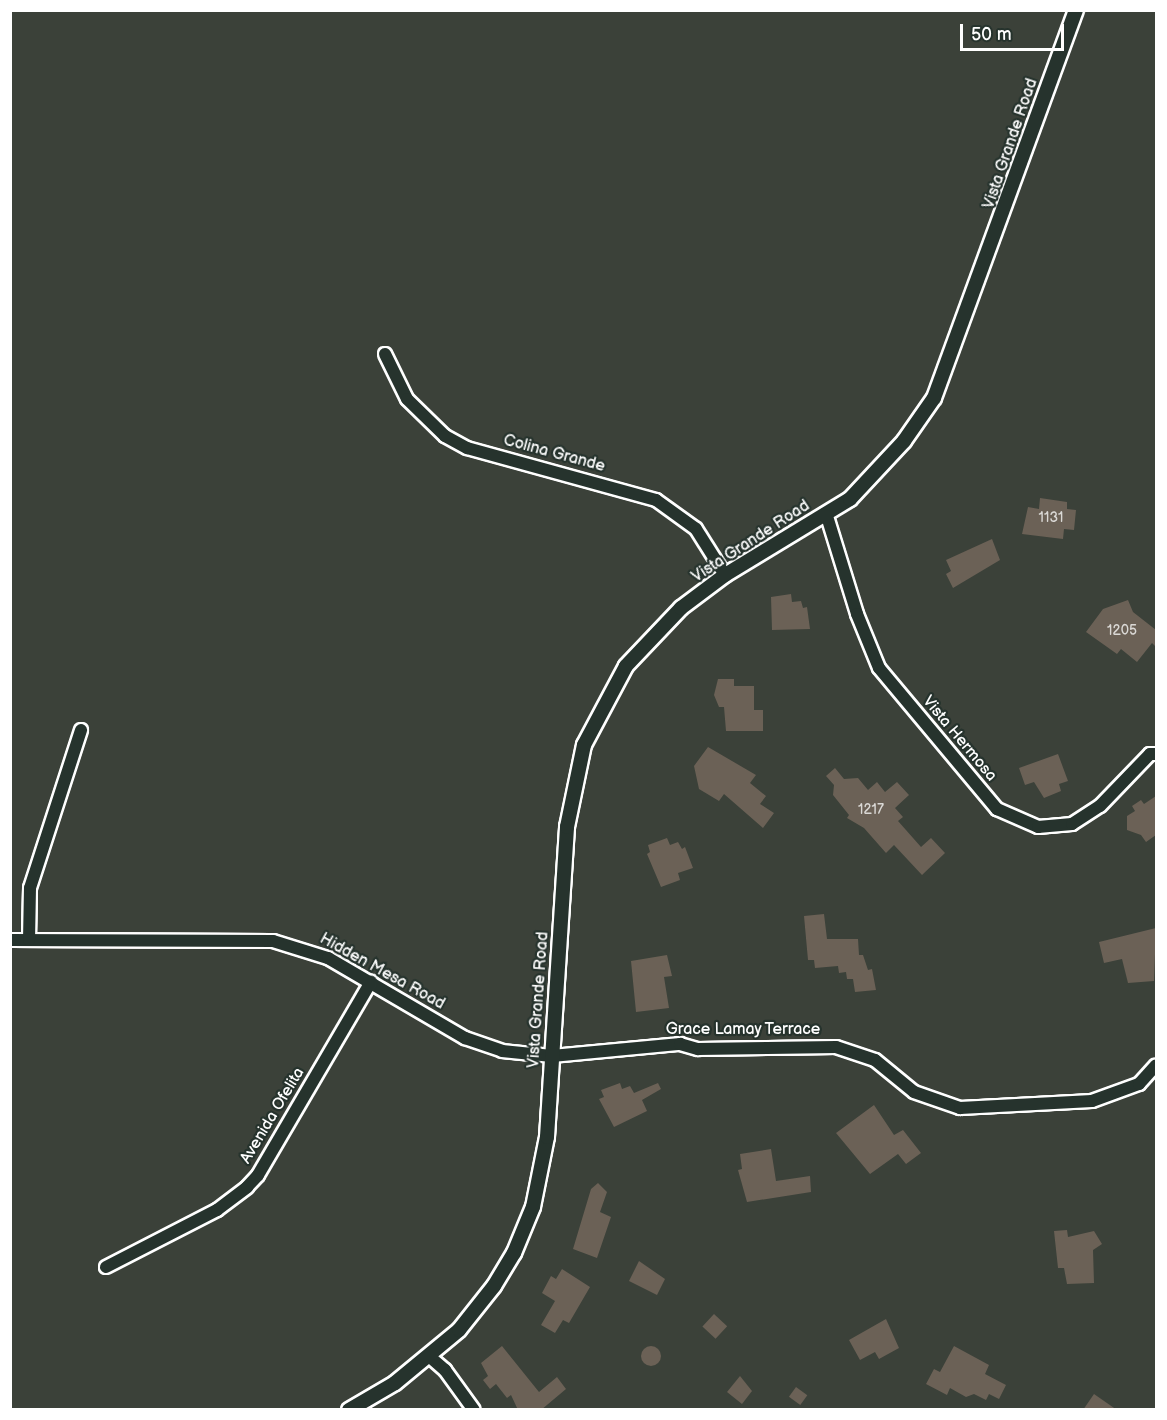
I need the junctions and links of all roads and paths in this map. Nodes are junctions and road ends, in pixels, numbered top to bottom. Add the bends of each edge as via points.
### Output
1 (1076, 10) edge
2 (385, 354) dead end
3 (826, 513) junction
4 (724, 575) junction
5 (81, 730) dead end
6 (1156, 754) edge
7 (10, 940) edge
8 (29, 940) junction
9 (371, 982) junction
10 (552, 1056) junction
11 (1156, 1065) edge
12 (106, 1267) dead end
13 (430, 1357) junction
14 (349, 1410) edge
15 (474, 1410) edge

1 - 3 street, Vista Grande Road via 954,354 934,398 904,441 850,499
2 - 4 street, Colina Grande via 407,399 445,436 467,448 656,501 696,529
3 - 4 street, Vista Grande Road
3 - 6 street, Vista Hermosa via 850,596 879,668 997,809 1038,827 1072,824 1100,806 1150,754
4 - 10 street, Vista Grande Road via 681,608 626,666 584,745 567,827
5 - 8 street via 30,888
7 - 8 street, Hidden Mesa Road
8 - 9 street, Hidden Mesa Road via 266,940 315,953
9 - 10 street, Hidden Mesa Road via 483,1045 519,1054
9 - 12 street, Avenida Ofelita via 258,1175 247,1187 217,1210
10 - 11 street, Grace Lamay Terrace via 680,1044 698,1049 836,1047 866,1055 914,1092 960,1108 1092,1101 1138,1084
10 - 13 street, Vista Grande Road via 544,1159 533,1207 494,1286
13 - 14 street, Vista Grande Road
13 - 15 street via 445,1370

